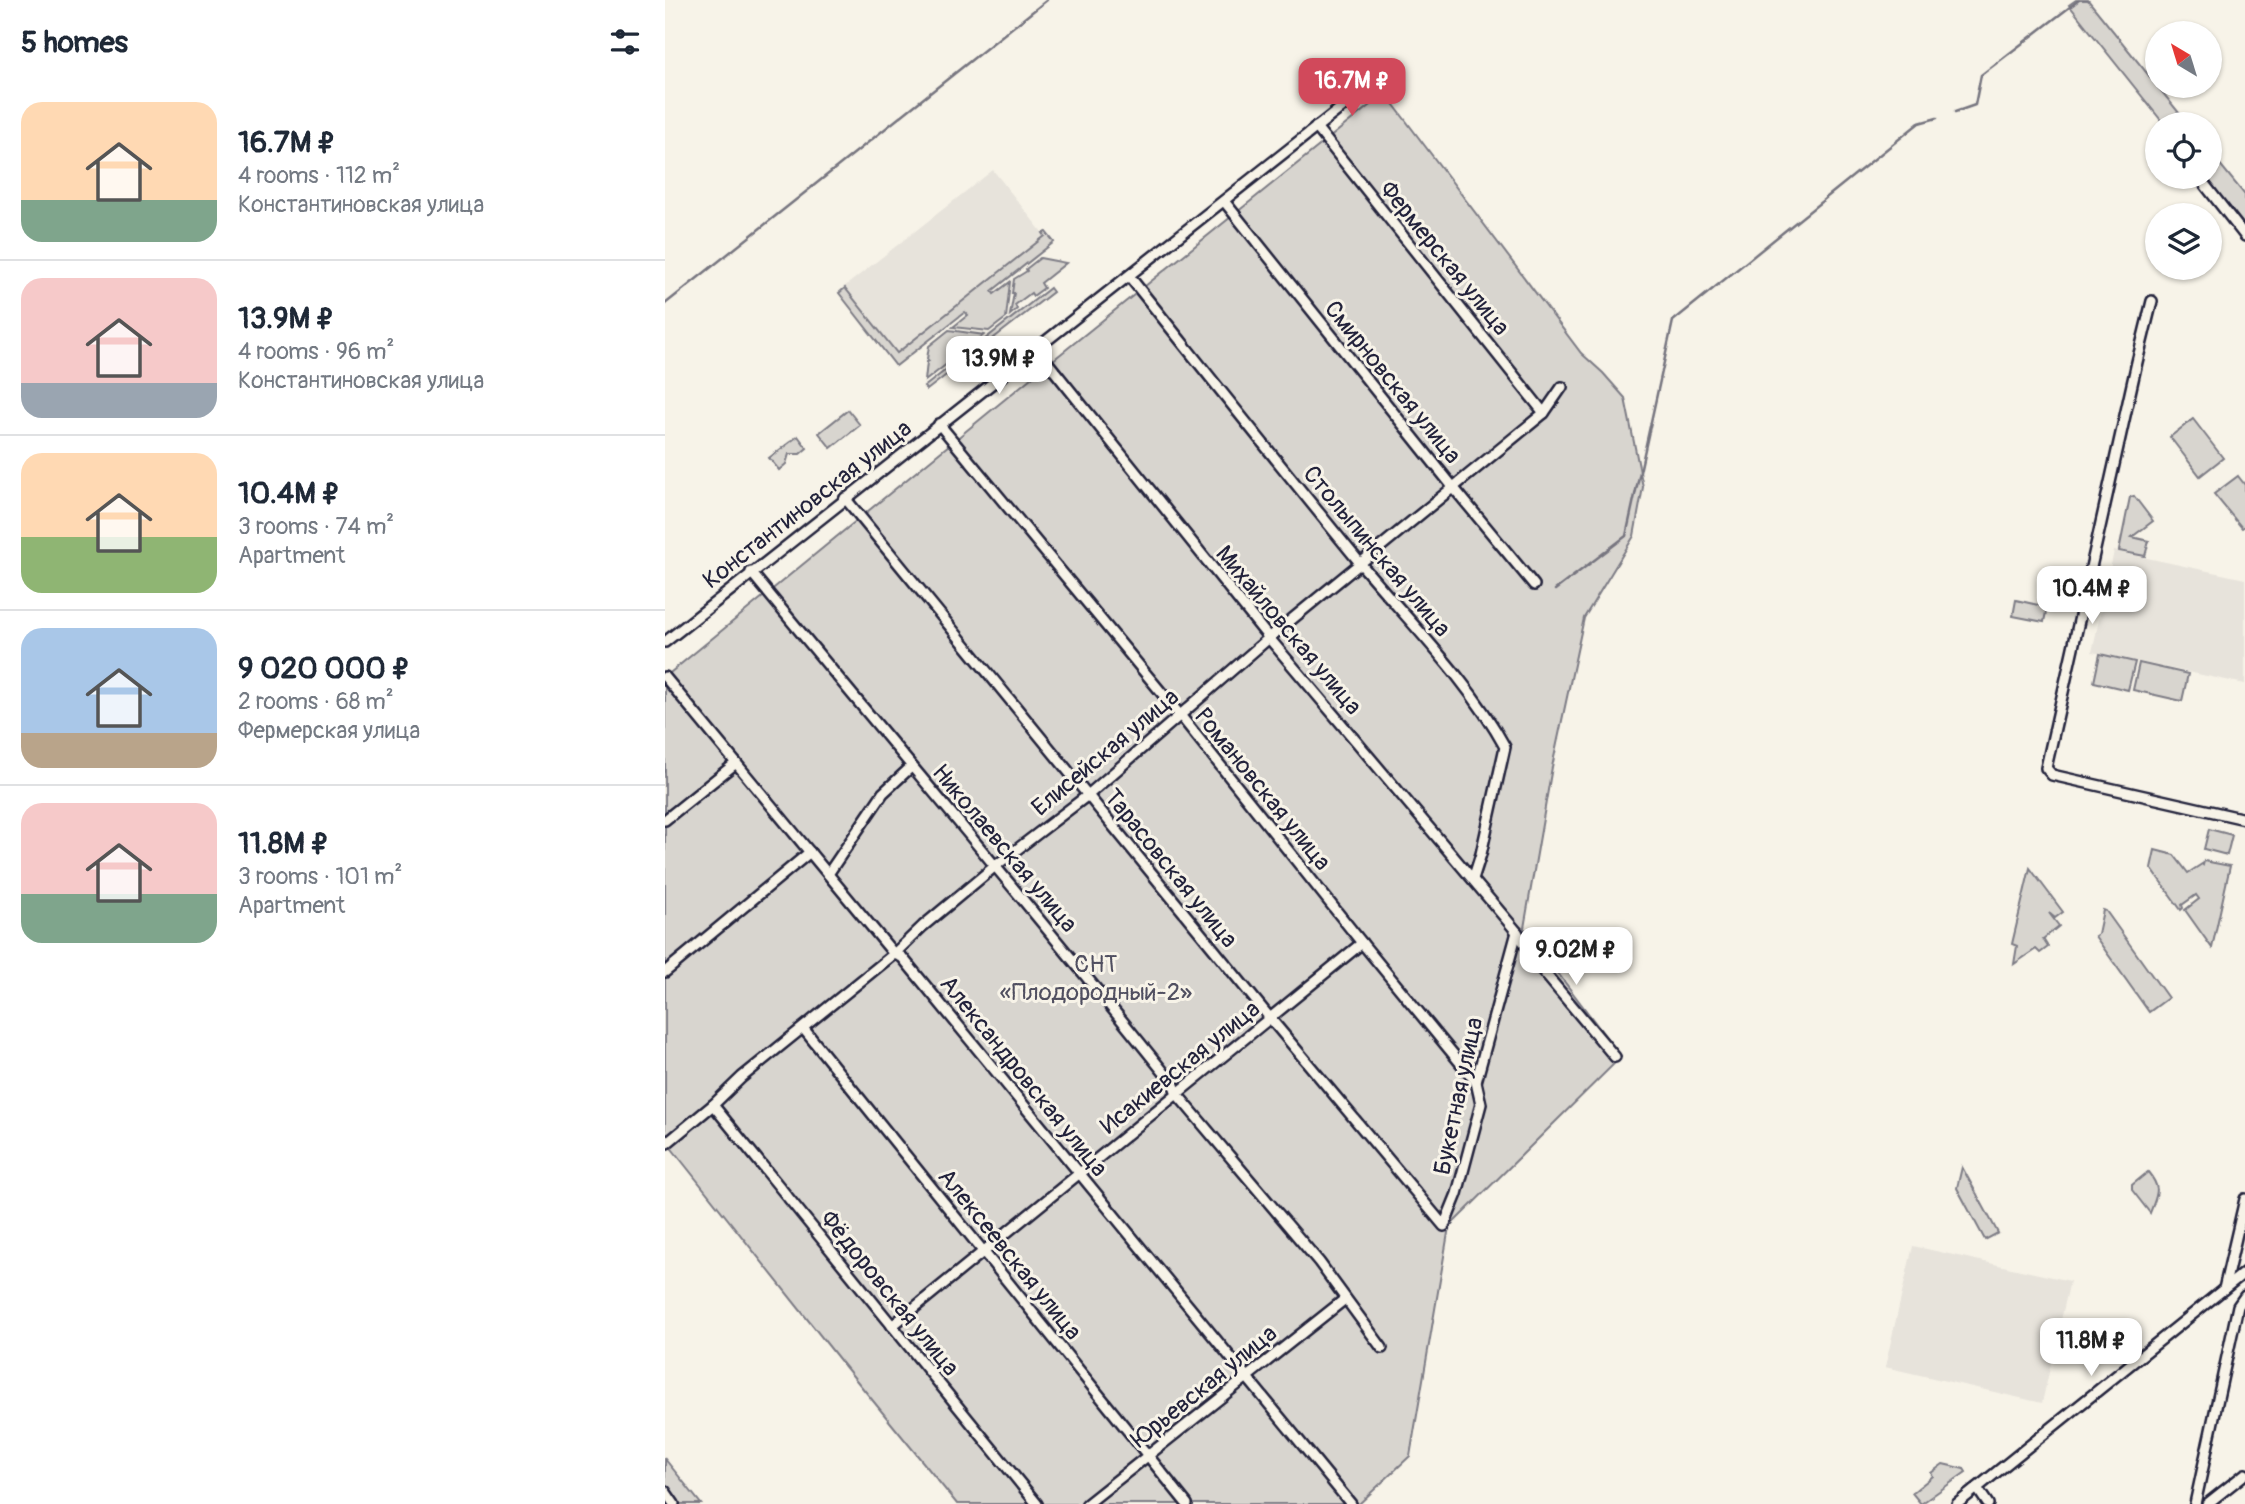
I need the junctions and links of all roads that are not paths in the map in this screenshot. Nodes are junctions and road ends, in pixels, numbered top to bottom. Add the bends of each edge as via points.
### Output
1 (1370, 85) dead end
2 (1316, 128) junction
3 (2208, 189) edge
4 (1224, 201) junction
5 (2245, 236) edge
6 (1129, 276) junction
7 (2152, 301) dead end
8 (1036, 348) junction
9 (1562, 387) dead end
10 (1544, 412) junction
11 (939, 424) junction
12 (1453, 487) junction
13 (845, 498) junction
14 (1361, 564) junction
15 (751, 572) junction
16 (1534, 585) dead end
17 (1269, 638) junction
18 (665, 642) edge
19 (665, 677) edge
20 (1180, 715) junction
21 (736, 763) junction
22 (911, 767) junction
23 (1088, 796) junction
24 (2245, 819) edge
25 (665, 820) edge
26 (810, 852) junction
27 (994, 867) junction
28 (828, 874) junction
29 (1473, 880) junction
30 (1517, 932) junction
31 (1362, 943) junction
32 (894, 954) junction
33 (665, 972) edge
34 (1270, 1018) junction
35 (803, 1028) junction
36 (1615, 1057) dead end
37 (1476, 1082) junction
38 (1177, 1094) junction
39 (713, 1105) junction
40 (666, 1141) edge
41 (1079, 1174) junction
42 (2245, 1199) edge
43 (1444, 1226) joint
44 (982, 1252) junction
45 (2245, 1272) edge
46 (2224, 1289) junction
47 (2245, 1296) edge
48 (1345, 1299) junction
49 (892, 1326) junction
50 (1382, 1348) dead end
51 (1248, 1376) junction
52 (1148, 1456) junction
53 (2245, 1474) edge
54 (1977, 1488) junction
55 (665, 1491) edge
56 (2210, 1503) edge
57 (674, 1504) edge
58 (1037, 1504) edge
59 (1087, 1504) edge
60 (1187, 1504) edge
61 (1351, 1504) edge
62 (1957, 1504) edge
63 (1988, 1504) edge
64 (2195, 1504) edge

1 - 2 street, Константиновская улица
2 - 4 street, Константиновская улица
2 - 10 street, Фермерская улица
3 - 5 street
4 - 6 street, Константиновская улица
4 - 12 street, Смирновская улица
6 - 8 street, Константиновская улица
6 - 14 street, Столыпинская улица
7 - 24 street via 2046,768 2052,775
8 - 11 street, Константиновская улица
8 - 17 street, Михайловская улица
9 - 10 street, Елисейская улица
10 - 12 street, Елисейская улица
11 - 13 street, Константиновская улица
11 - 20 street, Романовская улица
12 - 14 street, Елисейская улица
12 - 16 street, Смирновская улица
13 - 15 street, Константиновская улица
13 - 23 street, Тарасовская улица
14 - 17 street, Елисейская улица
14 - 29 street, Столыпинская улица via 1436,651 1505,747
15 - 18 street, Константиновская улица
15 - 22 street, Николаевская улица
17 - 20 street, Елисейская улица
17 - 29 street, Михайловская улица
19 - 21 street, Александровская улица
20 - 23 street, Елисейская улица
20 - 31 street, Романовская улица
21 - 25 street
21 - 26 street, Александровская улица
22 - 27 street, Николаевская улица
22 - 28 street via 883,793
23 - 27 street, Елисейская улица
23 - 34 street, Тарасовская улица
26 - 28 street, Александровская улица
26 - 33 street
27 - 32 street, Елисейская улица
27 - 38 street, Николаевская улица via 1055,937
28 - 32 street, Александровская улица
29 - 30 street, Михайловская улица
30 - 36 street via 1542,970
30 - 37 street, Букетная улица
31 - 34 street, Исакиевская улица
31 - 37 street, Романовская улица
32 - 35 street, Елисейская улица
32 - 41 street, Александровская улица via 902,957
34 - 38 street, Исакиевская улица
34 - 43 street, Тарасовская улица
35 - 39 street, Елисейская улица
35 - 44 street, Алексеевская улица
37 - 43 street, Букетная улица via 1481,1104
38 - 41 street, Исакиевская улица
38 - 48 street, Николаевская улица
39 - 40 street, Елисейская улица
39 - 49 street, Фёдоровская улица
41 - 44 street, Исакиевская улица
41 - 51 street, Александровская улица
42 - 46 street
44 - 49 street, Исакиевская улица
44 - 52 street, Алексеевская улица
45 - 46 street
46 - 54 street
47 - 64 street via 2238,1306
48 - 50 street, Николаевская улица
48 - 51 street, Юрьевская улица
49 - 58 street, Фёдоровская улица
51 - 52 street, Юрьевская улица
51 - 61 street, Александровская улица
52 - 59 street, Юрьевская улица
52 - 60 street, Алексеевская улица
53 - 56 street
54 - 62 street
54 - 63 street
55 - 57 street

